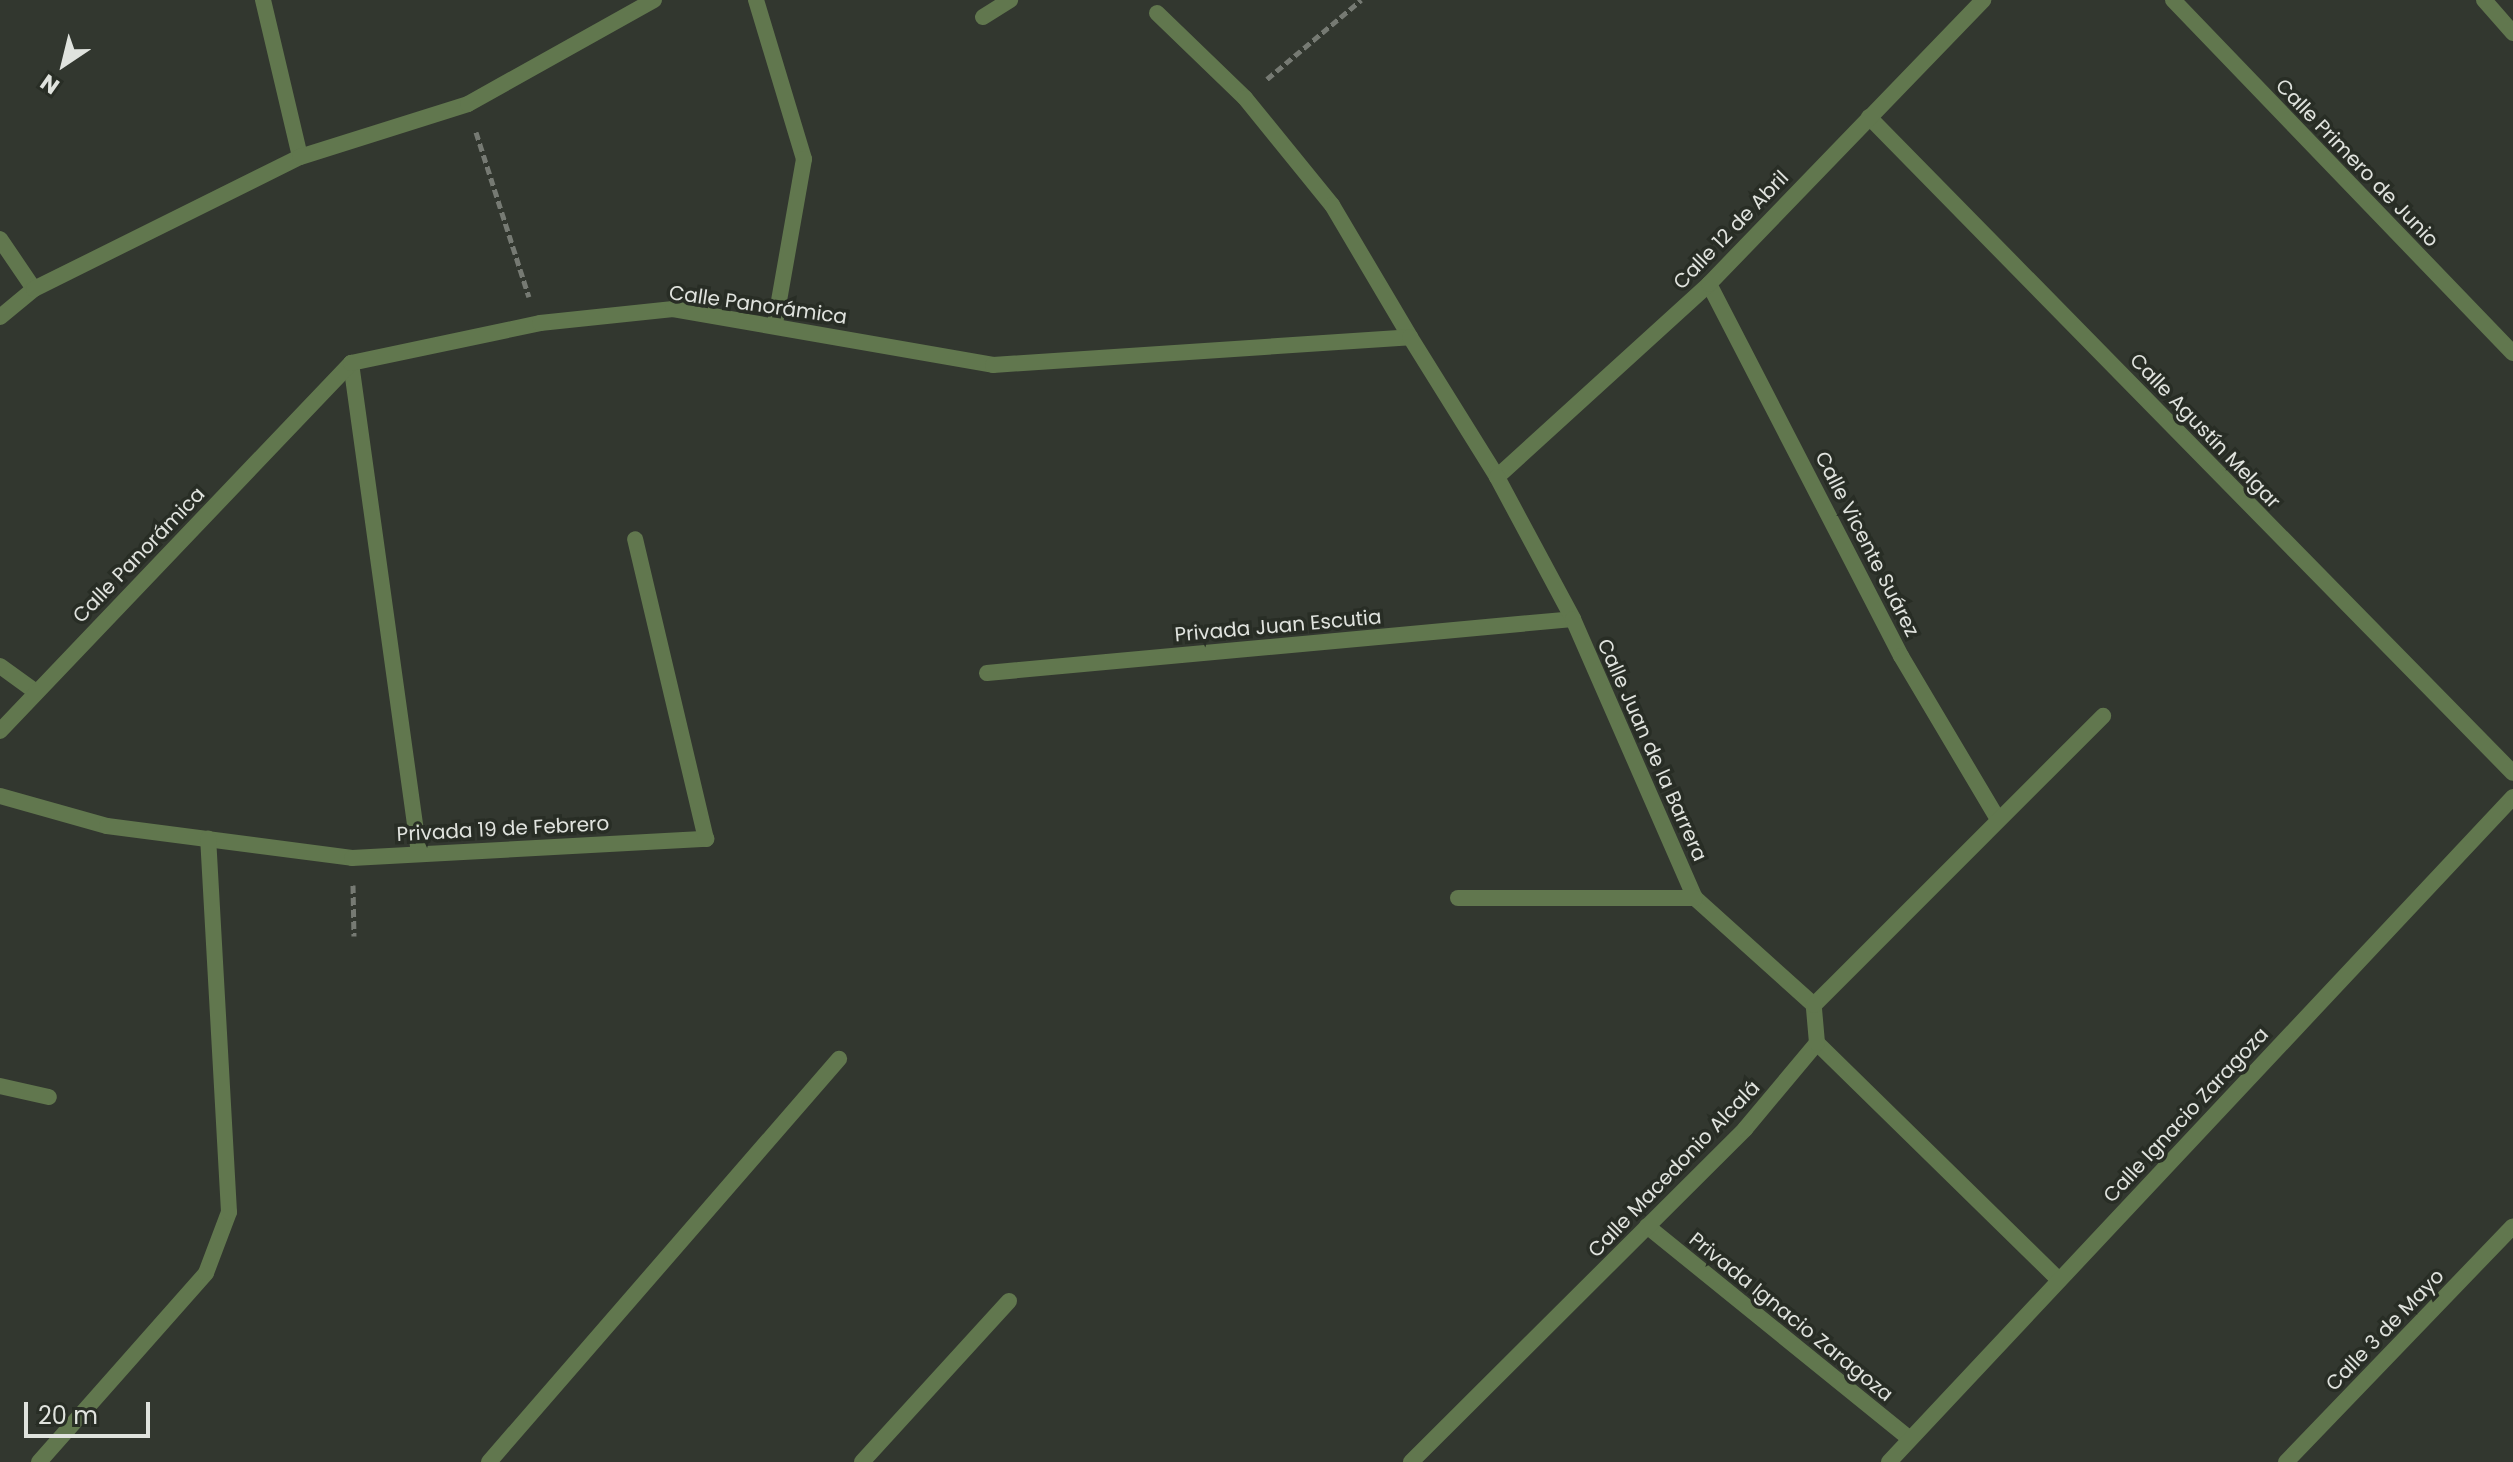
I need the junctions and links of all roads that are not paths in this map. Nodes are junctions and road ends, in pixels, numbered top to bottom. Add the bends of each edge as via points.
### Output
1 (263, 0) edge
2 (654, 0) edge
3 (756, 0) edge
4 (1010, 0) edge
5 (1983, 0) edge
6 (2173, 0) edge
7 (2484, 0) edge
8 (1157, 13) dead end
9 (983, 17) dead end
10 (2513, 33) edge
11 (1869, 117) junction
12 (300, 157) junction
13 (0, 239) edge
14 (1709, 284) junction
15 (34, 289) junction
16 (0, 317) edge
17 (775, 323) junction
18 (1410, 337) junction
19 (2513, 353) edge
20 (351, 363) junction
21 (1497, 477) junction
22 (635, 539) dead end
23 (1573, 619) junction
24 (0, 666) edge
25 (987, 673) dead end
26 (36, 692) junction
27 (2103, 716) dead end
28 (0, 731) edge
29 (2513, 773) edge
30 (0, 796) edge
31 (2513, 797) edge
32 (1997, 818) junction
33 (208, 839) junction
34 (419, 853) junction
35 (1458, 898) dead end
36 (1695, 898) junction
37 (1814, 1005) junction
38 (1817, 1043) junction
39 (839, 1059) dead end
40 (0, 1086) edge
41 (49, 1097) dead end
42 (1647, 1226) junction
43 (2513, 1226) edge
44 (2059, 1280) junction
45 (1009, 1301) dead end
46 (1910, 1439) junction
47 (39, 1462) edge
48 (489, 1462) edge
49 (862, 1462) edge
50 (1411, 1462) edge
51 (1889, 1462) edge
52 (2286, 1462) edge

1 - 12 street
2 - 12 street via 468,104
3 - 17 street via 804,159
4 - 9 street
5 - 11 street, Calle 12 de Abril
6 - 19 street, Calle Primero de Junio
7 - 10 street
8 - 18 street via 1245,98 1332,205
11 - 14 street, Calle 12 de Abril
11 - 29 street, Calle Agustín Melgar
12 - 15 street
13 - 15 street
14 - 21 street, Calle 12 de Abril
14 - 32 street, Calle Vicente Suárez via 1901,656
15 - 16 street
17 - 18 street, Calle Panorámica via 993,365
17 - 20 street, Calle Panorámica via 673,309 540,323
18 - 21 street
20 - 26 street, Calle Panorámica
20 - 34 street
21 - 23 street, Calle Juan de la Barrera
22 - 34 street, Privada 19 de Febrero via 706,839
23 - 25 street, Privada Juan Escutia
23 - 36 street, Calle Juan de la Barrera
24 - 26 street
26 - 28 street, Calle Panorámica
27 - 32 street
30 - 33 street, Privada 19 de Febrero via 107,826
31 - 44 street, Calle Ignacio Zaragoza
32 - 37 street
33 - 34 street, Privada 19 de Febrero via 352,858
33 - 47 street via 229,1212 206,1273
35 - 36 street
36 - 37 street, Calle Juan de la Barrera
37 - 38 street
38 - 42 street, Calle Macedonio Alcalá via 1745,1129
38 - 44 street
39 - 48 street
40 - 41 street
42 - 46 street, Privada Ignacio Zaragoza
42 - 50 street, Calle Macedonio Alcalá
43 - 52 street, Calle 3 de Mayo
44 - 46 street, Calle Ignacio Zaragoza
45 - 49 street
46 - 51 street, Calle Ignacio Zaragoza

